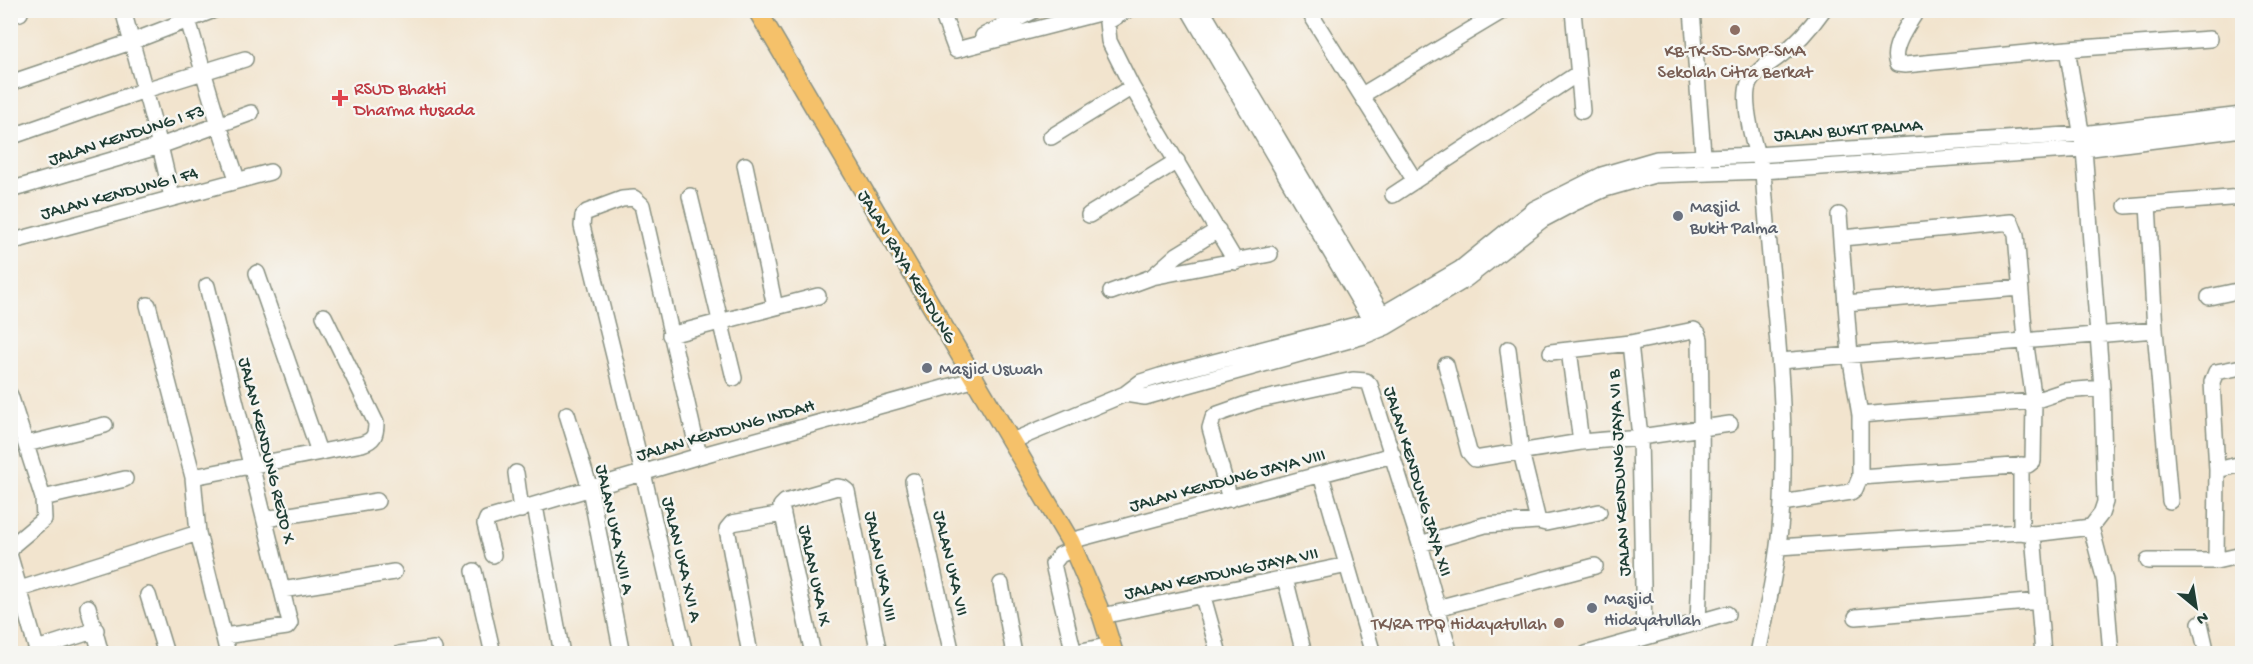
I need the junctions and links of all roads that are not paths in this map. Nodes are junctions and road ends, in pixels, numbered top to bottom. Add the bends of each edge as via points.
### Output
1 (123, 10) edge
2 (214, 10) edge
3 (757, 10) edge
4 (941, 10) edge
5 (1035, 10) edge
6 (1127, 10) edge
7 (1189, 10) edge
8 (1202, 10) edge
9 (1504, 10) edge
10 (1573, 10) edge
11 (1692, 10) edge
12 (1822, 10) edge
13 (1917, 10) edge
14 (1309, 11) edge
15 (187, 15) edge
16 (1104, 15) edge
17 (2210, 39) dead end
18 (131, 42) junction
19 (2067, 49) junction
20 (956, 50) junction
21 (245, 59) dead end
22 (204, 71) junction
23 (1577, 74) junction
24 (10, 83) edge
25 (1132, 87) junction
26 (145, 90) junction
27 (1362, 95) junction
28 (1582, 111) dead end
29 (251, 113) dead end
30 (2242, 115) edge
31 (219, 125) junction
32 (2242, 129) edge
33 (2082, 134) junction
34 (10, 137) edge
35 (1051, 137) dead end
36 (160, 146) junction
37 (2084, 149) junction
38 (1750, 155) junction
39 (1710, 157) junction
40 (1177, 160) junction
41 (745, 165) dead end
42 (1762, 171) junction
43 (270, 172) dead end
44 (1711, 173) junction
45 (237, 179) junction
46 (1415, 181) junction
47 (10, 190) edge
48 (1393, 195) dead end
49 (690, 196) dead end
50 (172, 197) junction
51 (2242, 197) edge
52 (2148, 204) junction
53 (2126, 206) dead end
54 (1538, 214) junction
55 (1839, 214) dead end
56 (1089, 215) dead end
57 (1218, 230) junction
58 (1842, 238) junction
59 (10, 242) edge
60 (1270, 254) dead end
61 (1236, 262) junction
62 (257, 273) dead end
63 (1152, 277) junction
64 (207, 286) dead end
65 (2019, 288) junction
66 (2242, 290) edge
67 (1111, 292) dead end
68 (818, 296) dead end
69 (2209, 297) dead end
70 (1846, 303) junction
71 (148, 305) dead end
72 (775, 307) junction
73 (324, 316) dead end
74 (1376, 318) junction
75 (719, 322) junction
76 (2155, 330) junction
77 (2098, 334) junction
78 (670, 335) junction
79 (2025, 339) junction
80 (1630, 343) junction
81 (1508, 349) dead end
82 (1569, 350) junction
83 (1282, 352) junction
84 (1551, 352) dead end
85 (1850, 355) junction
86 (1780, 361) junction
87 (1446, 365) dead end
88 (2242, 367) edge
89 (735, 378) dead end
90 (976, 379) junction
91 (2102, 388) junction
92 (10, 395) edge
93 (2034, 401) junction
94 (567, 414) dead end
95 (1860, 415) junction
96 (1730, 424) dead end
97 (105, 425) dead end
98 (1702, 427) junction
99 (1640, 437) junction
100 (1012, 441) junction
101 (1581, 442) junction
102 (26, 444) junction
103 (319, 452) junction
104 (1521, 453) junction
105 (1393, 454) junction
106 (699, 456) junction
107 (252, 464) junction
108 (2242, 464) edge
109 (2021, 465) junction
110 (2217, 470) junction
111 (516, 472) dead end
112 (643, 473) junction
113 (1321, 475) junction
114 (193, 477) junction
115 (1860, 477) junction
116 (125, 479) dead end
117 (913, 481) dead end
118 (590, 489) junction
119 (43, 498) junction
120 (1230, 499) junction
121 (377, 501) dead end
122 (2170, 501) dead end
123 (1782, 503) junction
124 (528, 508) junction
125 (782, 510) junction
126 (1599, 512) dead end
127 (265, 519) junction
128 (1538, 521) junction
129 (2091, 527) junction
130 (198, 533) junction
131 (2027, 533) junction
132 (1420, 544) junction
133 (1072, 545) junction
134 (1778, 547) junction
135 (10, 552) edge
136 (493, 555) dead end
137 (2242, 555) edge
138 (10, 557) edge
139 (2148, 561) dead end
140 (2216, 561) junction
141 (1348, 565) junction
142 (1595, 566) dead end
143 (474, 571) dead end
144 (394, 572) dead end
145 (1285, 578) junction
146 (1001, 584) dead end
147 (16, 587) edge
148 (282, 590) junction
149 (148, 595) dead end
150 (1203, 597) junction
151 (2039, 601) junction
152 (88, 607) dead end
153 (1437, 608) junction
154 (1727, 614) dead end
155 (1102, 616) junction
156 (1856, 617) dead end
157 (1698, 623) junction
158 (2200, 623) dead end
159 (96, 630) junction
160 (224, 636) junction
161 (1644, 638) junction
162 (434, 649) dead end
163 (1113, 649) edge
164 (38, 651) edge
165 (1072, 653) edge
166 (102, 654) edge
167 (166, 654) edge
168 (228, 654) edge
169 (400, 654) edge
170 (493, 654) edge
171 (562, 654) edge
172 (622, 654) edge
173 (685, 654) edge
174 (750, 654) edge
175 (813, 654) edge
176 (879, 654) edge
177 (952, 654) edge
178 (1014, 654) edge
179 (1219, 654) edge
180 (1304, 654) edge
181 (1373, 654) edge
182 (1450, 654) edge
183 (1586, 654) edge
184 (1758, 654) edge
185 (2043, 654) edge
186 (2111, 654) edge
187 (2207, 654) edge

1 - 18 street
2 - 15 street
3 - 90 main road, JALAN RAYA KENDUNG
4 - 20 street
5 - 20 street
6 - 16 street
7 - 74 street
8 - 74 street
9 - 27 street
10 - 23 street
11 - 39 street
12 - 38 street, JALAN BUKIT PALMA via 1798,40 1749,84
13 - 19 street via 1896,48 1897,64
14 - 27 street
15 - 18 street
15 - 22 street
16 - 20 street
16 - 25 street via 1109,41
17 - 19 street
18 - 24 street
18 - 26 street
19 - 33 street
21 - 22 street
22 - 26 street
22 - 31 street
23 - 28 street
23 - 46 street
25 - 35 street
25 - 40 street
26 - 34 street
26 - 36 street
27 - 46 street
29 - 31 street, JALAN KENDUNG I F3
30 - 33 street, JALAN BUKIT PALMA
31 - 36 street, JALAN KENDUNG I F3
31 - 45 street
32 - 37 street, JALAN BUKIT PALMA
33 - 37 street
33 - 38 street, JALAN BUKIT PALMA
36 - 47 street, JALAN KENDUNG I F3
36 - 50 street
37 - 42 street, JALAN BUKIT PALMA
37 - 77 street
38 - 39 street
38 - 42 street
39 - 44 street
39 - 54 street via 1657,159 1602,175
40 - 56 street
40 - 57 street
41 - 72 street
42 - 44 street, JALAN BUKIT PALMA
42 - 86 street
43 - 45 street, JALAN KENDUNG I F4
44 - 54 street, JALAN BUKIT PALMA via 1654,176
45 - 50 street, JALAN KENDUNG I F4
46 - 48 street
49 - 75 street
50 - 59 street, JALAN KENDUNG I F4
51 - 52 street
52 - 53 street
52 - 76 street
54 - 74 street via 1460,269
54 - 83 street via 1465,280 1386,327 1364,336
55 - 58 street
57 - 61 street
57 - 63 street via 1177,255
58 - 65 street via 2011,222 2016,235
58 - 70 street
60 - 61 street
61 - 63 street
62 - 103 street
63 - 67 street
64 - 107 street, JALAN KENDUNG REJO X
65 - 70 street
65 - 79 street
66 - 69 street
68 - 72 street
70 - 85 street
71 - 114 street
72 - 75 street
73 - 103 street via 376,423 376,432 370,441
74 - 83 street
75 - 78 street
75 - 89 street
76 - 77 street
76 - 122 street
77 - 79 street
77 - 91 street
78 - 106 street
78 - 112 street, JALAN UKA XVI A via 642,205 634,198 622,199 587,212 582,226
79 - 85 street
79 - 93 street
80 - 82 street
80 - 98 street via 1694,330 1698,333
80 - 99 street, JALAN KENDUNG JAYA VI B
81 - 104 street
82 - 84 street
82 - 101 street
83 - 100 street via 1200,363 1141,382 1125,394
85 - 86 street
85 - 95 street
86 - 123 street
87 - 104 street via 1473,457
88 - 110 street via 2216,372 2211,382
90 - 100 main road, JALAN RAYA KENDUNG
90 - 106 street, JALAN KENDUNG INDAH
91 - 93 street via 2064,391
91 - 129 street via 2105,502
92 - 102 street
93 - 95 street
93 - 109 street via 2033,462
94 - 118 street, JALAN UKA XVII A
95 - 115 street
96 - 98 street
97 - 102 street
98 - 99 street
98 - 157 street
99 - 101 street
99 - 161 street, JALAN KENDUNG JAYA VI B
100 - 133 main road, JALAN RAYA KENDUNG
101 - 104 street
102 - 119 street
103 - 107 street
104 - 128 street
105 - 113 street, JALAN KENDUNG JAYA VIII
105 - 120 street, JALAN KENDUNG JAYA XII via 1370,385 1362,380 1256,401 1218,414 1210,428
105 - 132 street, JALAN KENDUNG JAYA XII
106 - 112 street, JALAN KENDUNG INDAH
107 - 114 street
107 - 127 street, JALAN KENDUNG REJO X
108 - 110 street
109 - 115 street
109 - 131 street
110 - 140 street
111 - 124 street
112 - 118 street, JALAN KENDUNG INDAH
112 - 173 street, JALAN UKA XVI A
113 - 120 street, JALAN KENDUNG JAYA VIII
113 - 141 street
114 - 130 street
115 - 123 street via 1851,492
116 - 119 street
117 - 177 street, JALAN UKA VII
118 - 124 street, JALAN KENDUNG INDAH
118 - 172 street, JALAN UKA XVII A
119 - 135 street via 44,519
120 - 133 street, JALAN KENDUNG JAYA VIII
121 - 127 street
123 - 134 street
124 - 136 street, JALAN KENDUNG INDAH via 486,520
124 - 171 street
125 - 174 street via 732,523 727,529
125 - 175 street, JALAN UKA IX
125 - 176 street, JALAN UKA VIII via 785,502 843,488 848,496
126 - 128 street via 1546,523
127 - 148 street, JALAN KENDUNG REJO X
128 - 132 street via 1485,525
129 - 131 street
129 - 186 street via 2105,581
130 - 147 street
130 - 160 street
131 - 134 street
131 - 151 street
132 - 153 street, JALAN KENDUNG JAYA XII
133 - 155 main road, JALAN RAYA KENDUNG
133 - 165 street via 1053,564
134 - 184 street
137 - 140 street
138 - 147 street
139 - 140 street
141 - 145 street, JALAN KENDUNG JAYA VII
141 - 181 street
142 - 153 street
143 - 170 street
144 - 148 street
145 - 150 street, JALAN KENDUNG JAYA VII
145 - 180 street
146 - 178 street
147 - 164 street
148 - 160 street, JALAN KENDUNG REJO X via 291,623 287,627
149 - 167 street
150 - 155 street, JALAN KENDUNG JAYA VII
150 - 179 street
151 - 156 street
151 - 185 street
152 - 159 street
153 - 182 street, JALAN KENDUNG JAYA XII
154 - 157 street
155 - 163 main road, JALAN RAYA KENDUNG
157 - 161 street
158 - 187 street
159 - 164 street
159 - 166 street
160 - 168 street
161 - 183 street
162 - 169 street
163 - 165 street

